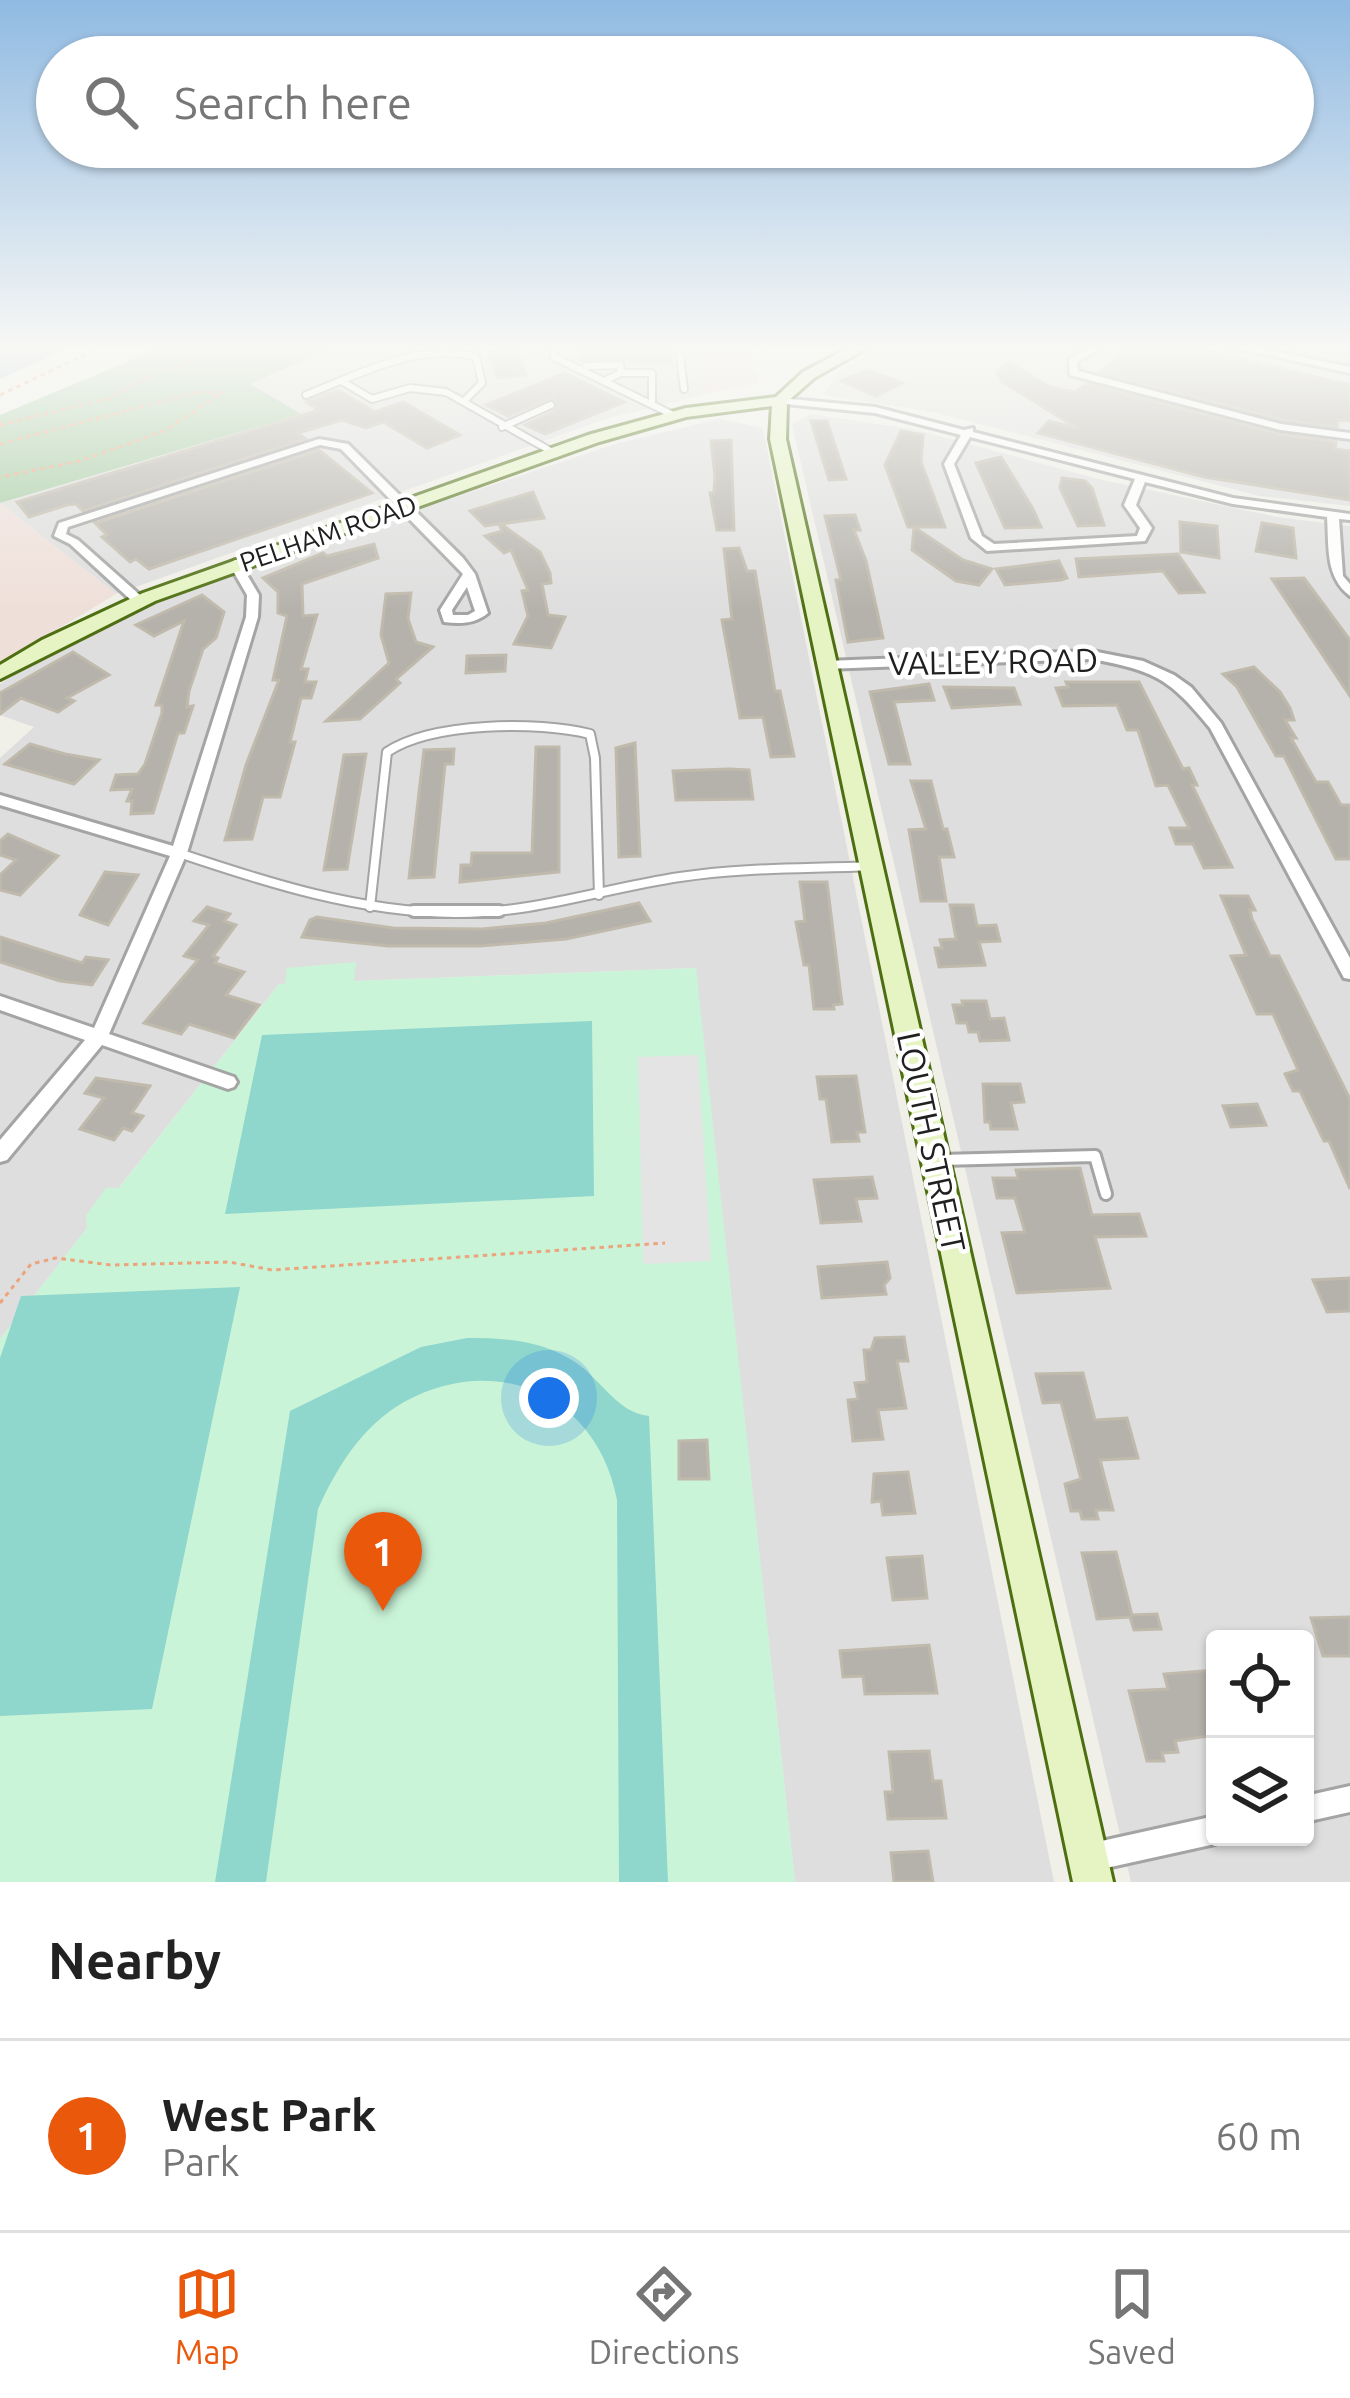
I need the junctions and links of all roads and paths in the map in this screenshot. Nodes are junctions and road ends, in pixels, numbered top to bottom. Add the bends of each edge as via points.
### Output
1 (39, 434) edge
2 (157, 434) edge
3 (516, 434) edge
4 (614, 434) edge
5 (773, 434) edge
6 (778, 434) edge
7 (967, 434) edge
8 (982, 434) edge
9 (778, 439) junction
10 (0, 444) edge
11 (556, 454) junction
12 (0, 477) edge
13 (1141, 479) junction
14 (406, 507) junction
15 (1333, 516) junction
16 (1350, 518) edge
17 (235, 564) junction
18 (470, 575) dead end
19 (1350, 592) edge
20 (137, 599) junction
21 (825, 665) junction
22 (0, 673) edge
23 (0, 800) edge
24 (179, 853) junction
25 (871, 866) junction
26 (599, 895) junction
27 (370, 907) junction
28 (1350, 973) edge
29 (0, 1003) edge
30 (100, 1036) junction
31 (228, 1082) dead end
32 (0, 1154) edge
33 (936, 1160) junction
34 (1106, 1194) dead end
35 (665, 1243) dead end
36 (0, 1303) edge
37 (1350, 1799) edge
38 (1314, 1807) edge
39 (1206, 1833) edge
40 (1090, 1870) edge

1 - 10 path
2 - 12 path
3 - 11 lane
4 - 11 main road, PELHAM ROAD
5 - 9 main road
6 - 9 main road, LOUTH STREET
7 - 13 street via 949,464 976,538 991,548 1141,538 1146,528 1130,505
8 - 13 street
9 - 21 main road, LOUTH STREET
11 - 14 main road, PELHAM ROAD
13 - 15 street
14 - 17 main road, PELHAM ROAD
14 - 18 street
14 - 20 street via 344,446 324,441 63,526 62,537
15 - 16 street
15 - 19 street via 1336,576
17 - 20 main road, PELHAM ROAD
17 - 24 street via 253,596 252,617
20 - 22 main road, PELHAM ROAD
21 - 25 main road, LOUTH STREET
21 - 28 street, VALLEY ROAD via 1092,655 1169,678 1216,726
23 - 24 street
24 - 27 lane via 302,895
24 - 30 street
25 - 26 lane via 681,877
25 - 33 main road, LOUTH STREET
26 - 27 lane via 518,910
26 - 27 lane via 590,734 425,734 387,752
29 - 30 street
30 - 31 street
30 - 32 street
33 - 34 lane via 1095,1156
33 - 40 main road, LOUTH STREET
35 - 36 path via 272,1270 56,1258 31,1264
37 - 38 street
39 - 40 street

